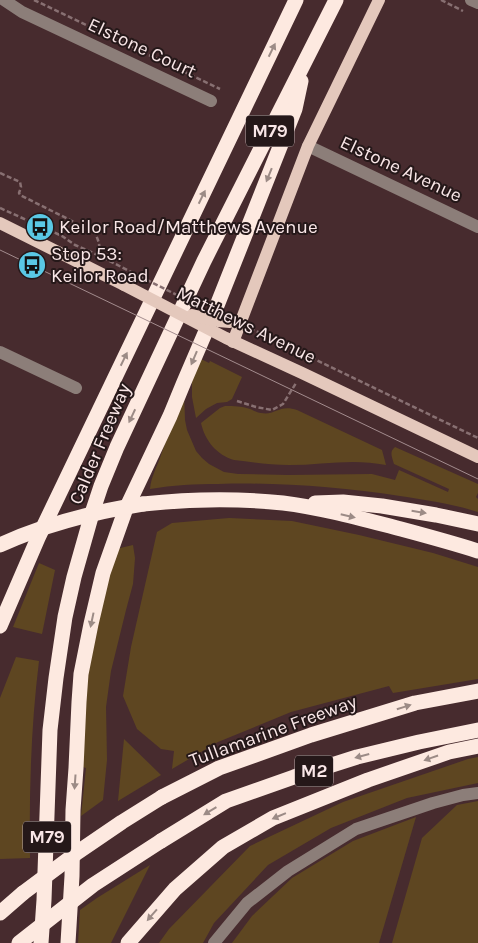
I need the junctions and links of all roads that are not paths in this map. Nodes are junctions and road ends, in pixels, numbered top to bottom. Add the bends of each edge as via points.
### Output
1 (4, 0) edge
2 (296, 0) edge
3 (336, 0) edge
4 (378, 0) edge
5 (471, 0) edge
6 (478, 3) edge
7 (305, 62) junction
8 (212, 101) dead end
9 (308, 146) junction
10 (0, 223) edge
11 (478, 227) edge
12 (175, 311) junction
13 (247, 317) junction
14 (228, 340) junction
15 (0, 352) edge
16 (76, 388) dead end
17 (478, 456) edge
18 (283, 504) junction
19 (478, 524) edge
20 (0, 545) edge
21 (478, 551) edge
22 (27, 562) junction
23 (0, 608) edge
24 (0, 626) edge
25 (478, 691) edge
26 (478, 730) edge
27 (478, 746) edge
28 (478, 793) edge
29 (0, 913) edge
30 (19, 943) edge
31 (41, 943) edge
32 (68, 943) edge
33 (128, 943) edge
34 (214, 943) edge

1 - 8 street, Elstone Court via 22,12
22 -> 2 highway, Calder Freeway / M79
3 - 7 highway, Calder Freeway / M79
4 - 9 main road
5 - 6 street
7 -> 31 highway, Calder Freeway / M79 via 204,261 118,447 93,510 74,577 56,678 50,730
7 -> 32 highway via 295,109 170,416 125,511 103,573 79,702
9 - 11 street, Elstone Avenue
9 - 13 main road
10 - 12 main road, Matthews Avenue, bridge
12 - 13 main road, bridge via 218,321 230,322
12 - 14 main road, Matthews Avenue, bridge
13 - 14 main road
14 - 17 main road, Matthews Avenue
15 - 16 street
18 -> 19 highway via 343,502
18 - 20 highway, bridge via 224,499 143,504 57,523
18 -> 21 highway via 367,520
22 - 23 highway
22 - 24 highway, Calder Freeway / M79
29 -> 25 highway, Tullamarine Freeway / M2, bridge via 22,893 122,822 219,768 415,703
26 -> 30 highway, M2, bridge via 357,758 226,801 92,885
27 -> 33 highway via 449,752 368,780 273,818 222,847 175,889
28 - 34 street via 356,829 288,871 247,903

